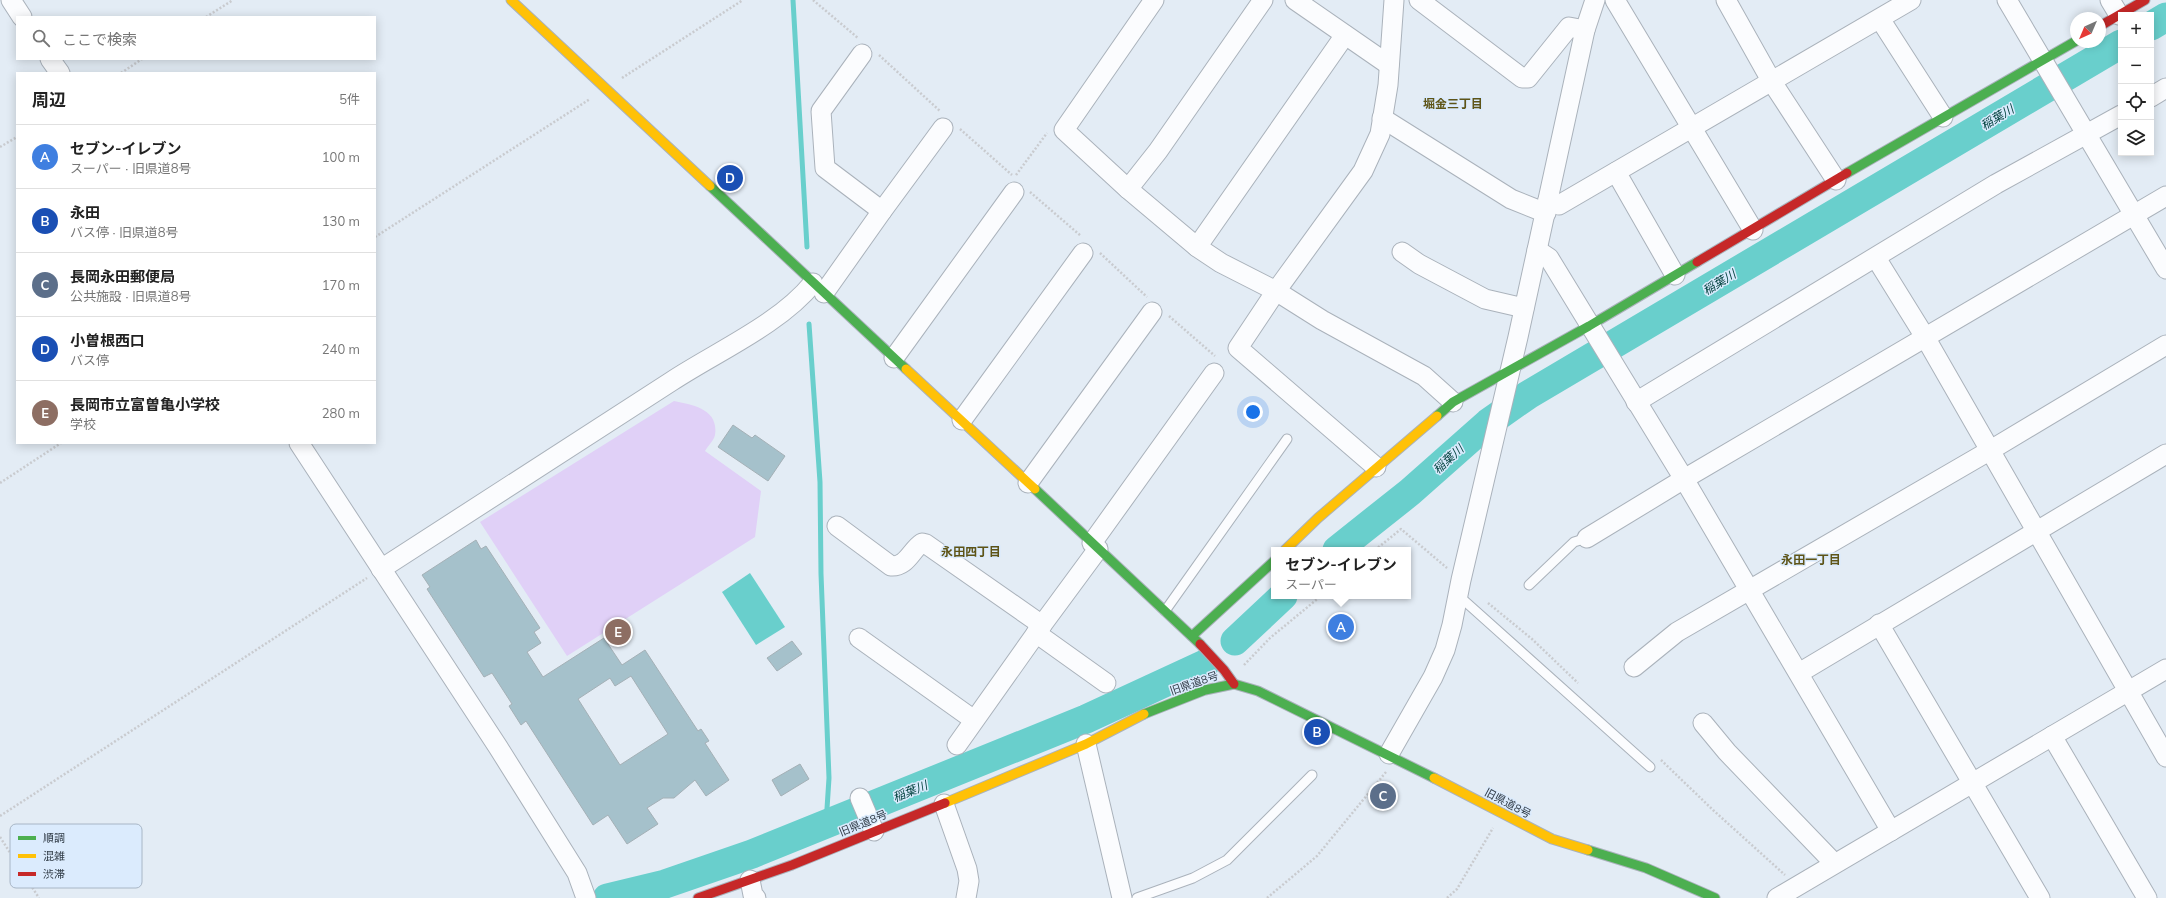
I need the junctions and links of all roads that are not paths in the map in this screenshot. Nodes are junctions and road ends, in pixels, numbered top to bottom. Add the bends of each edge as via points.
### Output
1 (11, 0) edge
2 (511, 0) edge
3 (1154, 0) edge
4 (1263, 0) edge
5 (1295, 0) edge
6 (1394, 0) edge
7 (1420, 0) edge
8 (1595, 0) edge
9 (1615, 0) edge
10 (1726, 0) edge
11 (1911, 0) edge
12 (2007, 0) edge
13 (2145, 0) edge
14 (2115, 8) edge
15 (21, 16) edge
16 (1880, 19) junction
17 (2106, 19) edge
18 (1586, 30) junction
19 (1345, 35) junction
20 (2070, 44) edge
21 (866, 49) road end
22 (51, 60) edge
23 (2042, 60) junction
24 (1390, 65) junction
25 (59, 72) edge
26 (1772, 82) junction
27 (2166, 88) edge
28 (2154, 95) edge
29 (1943, 117) junction
30 (2118, 117) edge
31 (1382, 118) junction
32 (948, 122) road end
33 (1691, 128) junction
34 (2087, 135) junction
35 (1616, 172) junction
36 (1836, 180) junction
37 (1019, 187) road end
38 (1128, 189) junction
39 (2166, 196) edge
40 (1547, 207) junction
41 (882, 211) junction
42 (2134, 215) junction
43 (1753, 230) junction
44 (1197, 247) junction
45 (1088, 248) road end
46 (1537, 250) junction
47 (1402, 252) dead end
48 (1876, 258) junction
49 (2166, 269) edge
50 (1675, 275) junction
51 (819, 288) junction
52 (1276, 290) junction
53 (1156, 308) road end
54 (1524, 308) junction
55 (1589, 326) junction
56 (1925, 338) junction
57 (2166, 345) edge
58 (894, 358) junction
59 (1509, 372) junction
60 (1214, 373) road end
61 (1453, 402) junction
62 (1636, 402) junction
63 (962, 420) junction
64 (1287, 439) dead end
65 (300, 444) edge
66 (1989, 451) junction
67 (2166, 454) edge
68 (1376, 467) junction
69 (1684, 479) junction
70 (1028, 483) junction
71 (837, 526) dead end
72 (2037, 531) junction
73 (1587, 538) joint
74 (1095, 546) junction
75 (1288, 547) edge
76 (1271, 564) edge
77 (381, 569) junction
78 (1529, 585) dead end
79 (1749, 590) junction
80 (1459, 596) junction
81 (1164, 612) junction
82 (1879, 624) junction
83 (1039, 629) junction
84 (1192, 636) junction
85 (859, 638) dead end
86 (1634, 667) dead end
87 (2166, 669) edge
88 (1799, 673) junction
89 (1106, 683) dead end
90 (1234, 684) junction
91 (2128, 691) junction
92 (974, 720) junction
93 (1703, 723) dead end
94 (2052, 736) junction
95 (1086, 744) junction
96 (957, 745) dead end
97 (1393, 756) junction
98 (2166, 757) edge
99 (1650, 767) dead end
100 (1312, 775) dead end
101 (1971, 783) junction
102 (860, 798) dead end
103 (944, 804) junction
104 (872, 828) junction
105 (1891, 831) junction
106 (1834, 863) junction
107 (750, 880) junction
108 (586, 898) edge
109 (698, 898) edge
110 (756, 898) edge
111 (966, 898) edge
112 (1122, 898) edge
113 (1137, 898) edge
114 (1715, 898) edge
115 (1777, 898) edge
116 (2040, 898) edge
117 (2146, 898) edge

1 - 15 street
2 - 51 street
3 - 38 street via 1064,130
4 - 38 street via 1158,151
5 - 19 street
6 - 24 street
7 - 18 street via 1522,78 1528,78 1569,27
8 - 18 street
9 - 33 street
10 - 26 street
11 - 16 street
12 - 23 street
13 - 14 street
14 - 17 street
16 - 26 street
16 - 29 street
18 - 40 street
19 - 24 street
19 - 44 street
20 - 23 street
21 - 41 street via 821,111 825,168
22 - 25 street
23 - 29 street
23 - 34 street
24 - 31 street
26 - 33 street
26 - 36 street
27 - 28 street
29 - 36 street
30 - 34 street
31 - 40 street via 1511,199
31 - 52 street via 1380,134 1363,171
32 - 41 street
33 - 35 street
33 - 43 street
34 - 42 street
34 - 48 street via 1996,184
35 - 40 street via 1559,205
35 - 50 street
36 - 43 street
37 - 58 street
38 - 44 street
39 - 42 street
40 - 46 street
41 - 51 street
42 - 49 street
42 - 56 street
43 - 50 street
44 - 52 street
45 - 63 street
46 - 54 street
46 - 55 street via 1549,258
47 - 54 street via 1484,299
48 - 56 street
48 - 62 street
50 - 55 street
51 - 58 street
51 - 77 street
52 - 61 street via 1322,320 1424,376
52 - 68 street via 1238,348
53 - 70 street
54 - 59 street
55 - 59 street
55 - 62 street
56 - 66 street
56 - 69 street
57 - 66 street
58 - 63 street
59 - 61 street
59 - 80 street
60 - 74 street
61 - 68 street
62 - 69 street
63 - 70 street
64 - 81 lane
65 - 77 street
66 - 72 street
66 - 79 street
67 - 72 street
68 - 75 street
69 - 73 street
69 - 79 street
70 - 74 street
71 - 83 street via 891,566 904,562 919,545 926,544
72 - 82 street
72 - 91 street
73 - 78 lane via 1574,542
74 - 81 street
74 - 83 street
76 - 84 street
77 - 108 street via 577,873
79 - 86 street via 1678,632
79 - 88 street
80 - 97 street via 1445,650
80 - 99 lane
81 - 84 street
82 - 88 street
82 - 101 street
83 - 89 street
83 - 92 street
84 - 90 street
85 - 92 street
87 - 91 street
88 - 105 street
90 - 95 street, 旧県道8号 via 1205,690 1148,712
90 - 97 street, 旧県道8号 via 1258,692 1337,732
91 - 94 street
91 - 98 street
92 - 96 street
93 - 106 street via 1727,752
94 - 101 street
94 - 117 street
95 - 103 street, 旧県道8号
95 - 112 street
97 - 114 street, 旧県道8号 via 1552,839 1646,868
100 - 113 lane via 1227,860 1193,878
101 - 105 street
101 - 116 street
102 - 104 street
103 - 104 street, 旧県道8号
103 - 111 street via 967,869 969,881
104 - 107 street, 旧県道8号
105 - 106 street
106 - 115 street
107 - 109 street, 旧県道8号
107 - 110 street

